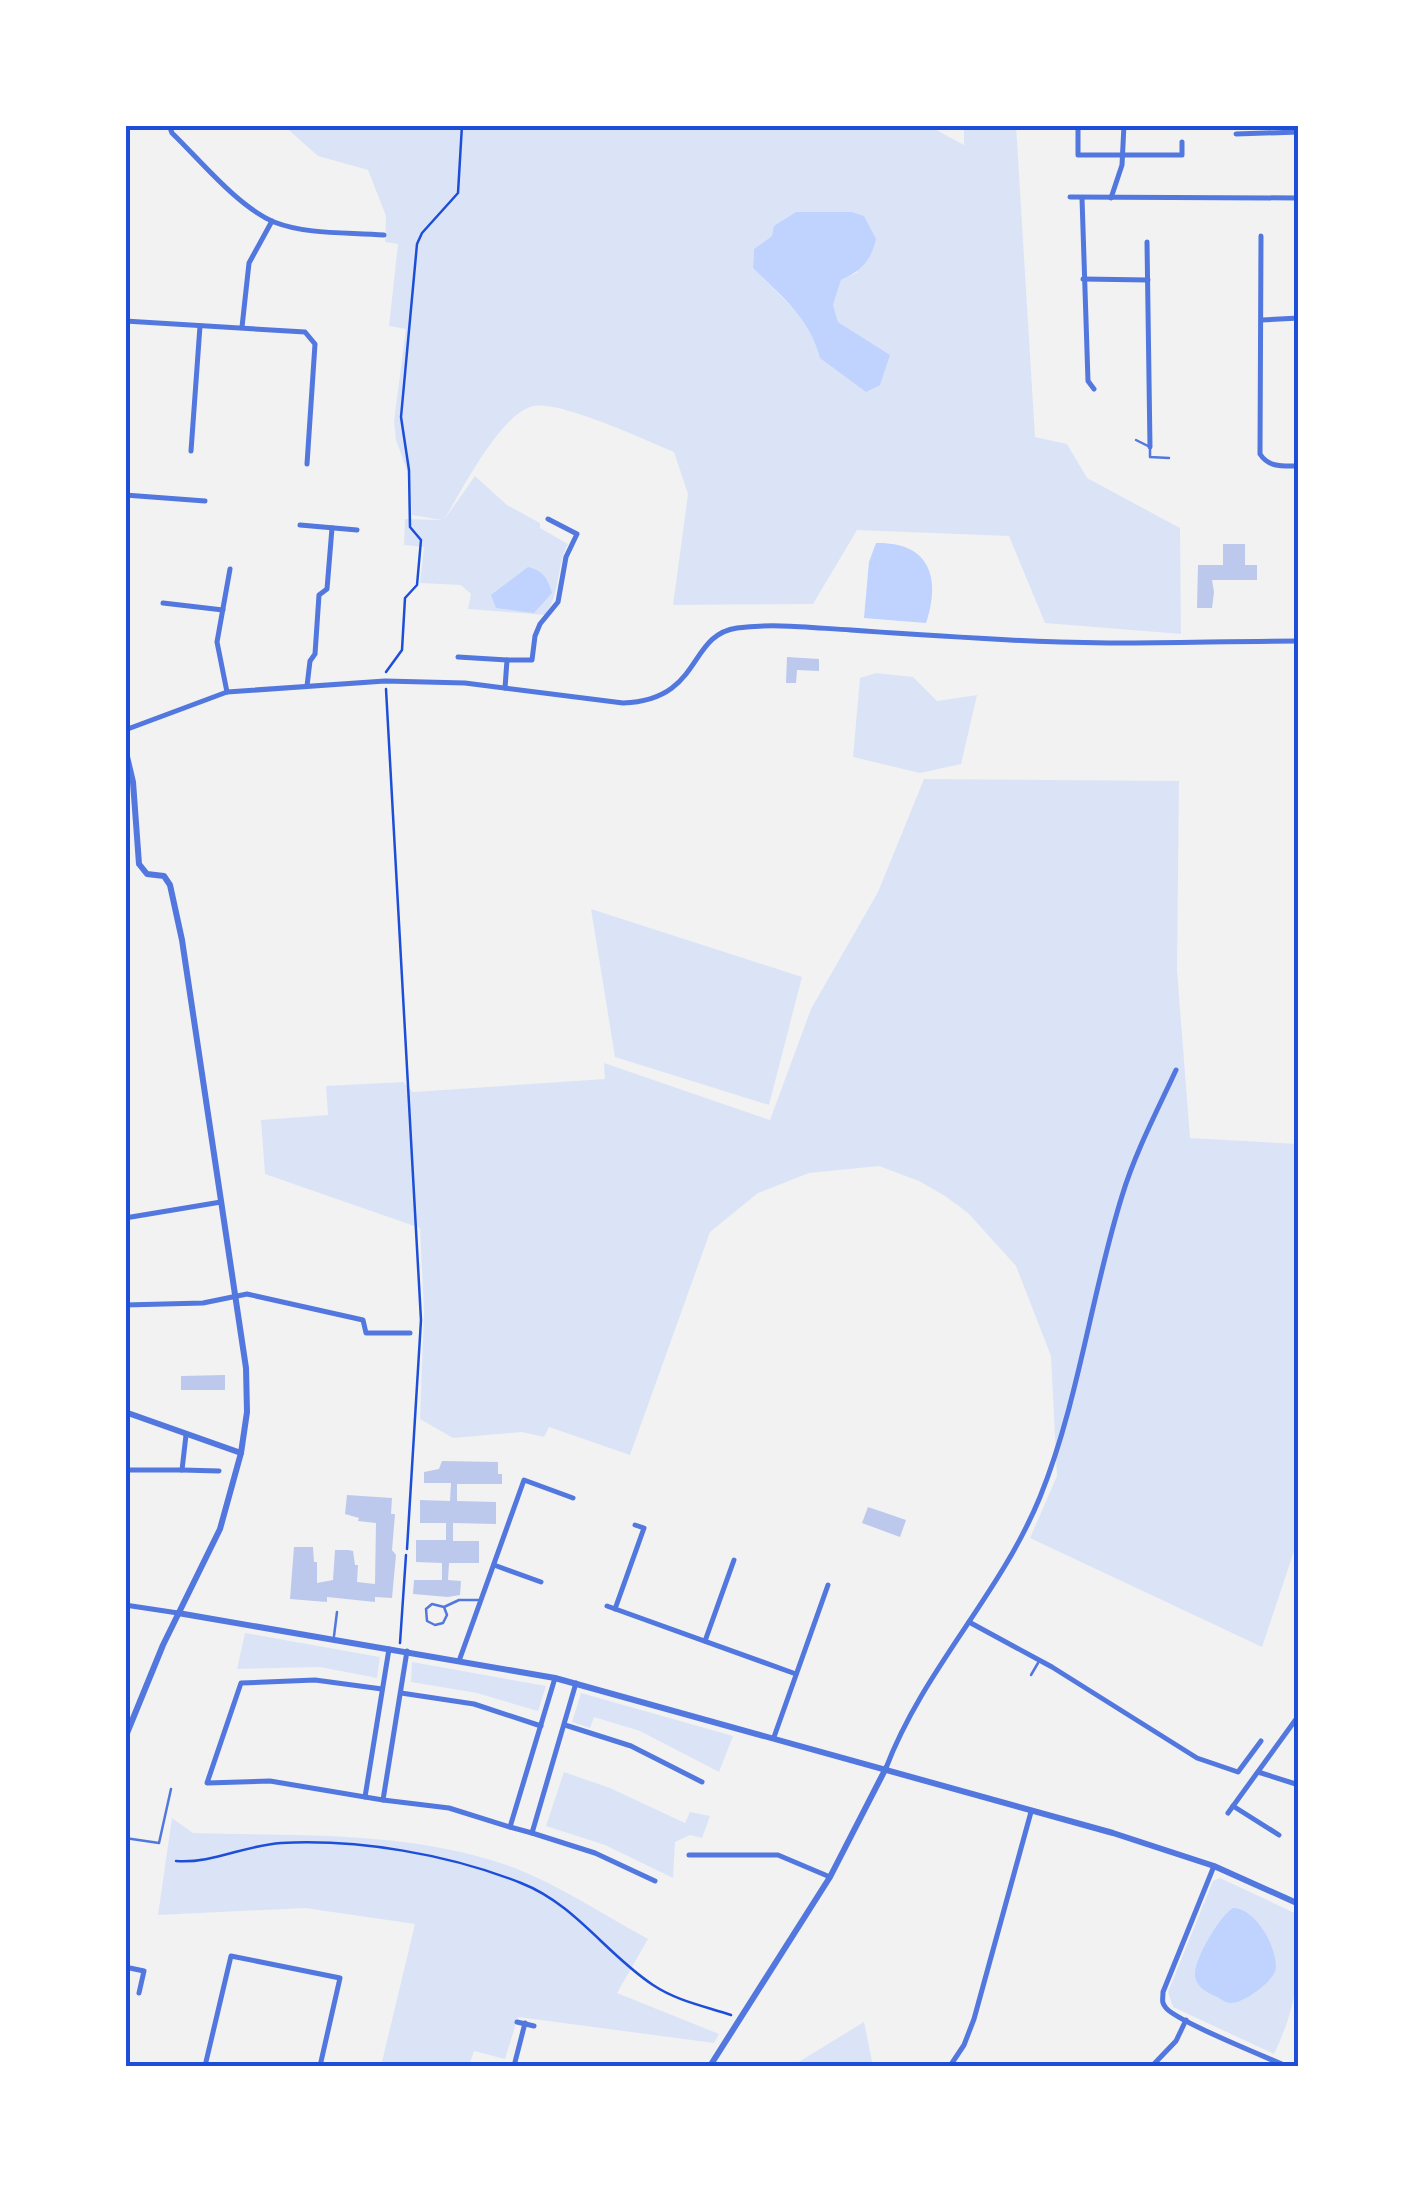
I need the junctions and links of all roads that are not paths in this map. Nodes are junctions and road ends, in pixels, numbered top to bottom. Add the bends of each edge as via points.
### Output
1 (169, 125) edge
2 (1124, 125) edge
3 (1078, 129) dead end
4 (1299, 132) edge
5 (1236, 134) dead end
6 (1182, 142) dead end
7 (1124, 155) junction
8 (1070, 198) dead end
9 (1082, 198) junction
10 (1111, 198) junction
11 (1299, 198) edge
12 (272, 221) junction
13 (384, 235) dead end
14 (1261, 236) dead end
15 (1147, 242) dead end
16 (1083, 279) junction
17 (1148, 280) junction
18 (1299, 318) edge
19 (1261, 320) junction
20 (125, 321) edge
21 (200, 326) junction
22 (242, 328) junction
23 (1094, 390) dead end
24 (1136, 440) dead end
25 (1150, 447) junction
26 (191, 451) dead end
27 (1170, 458) dead end
28 (307, 464) dead end
29 (1299, 466) edge
30 (125, 495) edge
31 (205, 501) dead end
32 (548, 519) dead end
33 (300, 524) dead end
34 (332, 528) junction
35 (357, 530) dead end
36 (230, 569) dead end
37 (163, 603) dead end
38 (222, 610) junction
39 (1299, 641) edge
40 (458, 657) dead end
41 (507, 660) junction
42 (307, 686) junction
43 (504, 688) junction
44 (227, 692) junction
45 (125, 730) edge
46 (125, 748) edge
47 (1176, 1070) dead end
48 (222, 1202) junction
49 (125, 1218) edge
50 (236, 1294) junction
51 (125, 1305) edge
52 (410, 1333) dead end
53 (125, 1412) edge
54 (187, 1432) junction
55 (241, 1453) junction
56 (125, 1470) edge
57 (182, 1470) junction
58 (220, 1470) dead end
59 (573, 1498) dead end
60 (635, 1525) dead end
61 (734, 1560) dead end
62 (494, 1565) junction
63 (541, 1582) dead end
64 (828, 1585) dead end
65 (481, 1600) junction
66 (125, 1604) edge
67 (444, 1607) junction
68 (336, 1612) dead end
69 (178, 1613) junction
70 (969, 1622) junction
71 (334, 1639) junction
72 (705, 1642) junction
73 (390, 1648) junction
74 (403, 1651) junction
75 (459, 1661) junction
76 (1040, 1661) junction
77 (796, 1674) junction
78 (1031, 1675) dead end
79 (556, 1678) junction
80 (576, 1683) junction
81 (382, 1690) junction
82 (401, 1693) junction
83 (1299, 1715) edge
84 (565, 1725) junction
85 (541, 1726) junction
86 (774, 1737) junction
87 (125, 1738) edge
88 (1261, 1741) dead end
89 (886, 1768) junction
90 (1258, 1772) junction
91 (702, 1782) dead end
92 (1299, 1785) edge
93 (171, 1789) dead end
94 (365, 1797) junction
95 (383, 1800) junction
96 (1233, 1806) junction
97 (1032, 1812) junction
98 (1228, 1813) dead end
99 (510, 1827) junction
100 (532, 1833) junction
101 (1279, 1835) dead end
102 (125, 1838) edge
103 (689, 1855) dead end
104 (1214, 1866) junction
105 (830, 1877) junction
106 (655, 1881) dead end
107 (1299, 1904) edge
108 (125, 1967) edge
109 (139, 1993) dead end
110 (1186, 2020) junction
111 (534, 2026) dead end
112 (205, 2066) edge
113 (320, 2066) edge
114 (514, 2066) edge
115 (710, 2066) edge
116 (950, 2066) edge
117 (1152, 2066) edge
118 (1286, 2066) edge

1 - 12 street
2 - 7 street
3 - 7 street via 1078,155
4 - 5 street
6 - 7 street via 1182,155
7 - 10 street
8 - 9 street
9 - 10 street
9 - 16 street
10 - 11 street
12 - 13 street
12 - 22 street via 248,264
14 - 19 street
15 - 17 street
16 - 17 street
16 - 23 street via 1088,381
17 - 25 street
18 - 19 street
19 - 29 street via 1260,454 1274,466
20 - 21 street
21 - 22 street
21 - 26 street
22 - 28 street via 305,332 314,340
24 - 25 lane
25 - 27 lane via 1150,457
30 - 31 street
32 - 41 street via 577,534 558,602 540,624 532,660
33 - 34 street
34 - 35 street
34 - 42 street
36 - 38 street
37 - 38 street
38 - 44 street via 217,642
39 - 43 street via 1030,641 737,628 715,638 666,695 645,702
40 - 41 street
41 - 43 street
42 - 43 street
42 - 44 street
44 - 45 street
46 - 48 street via 139,864 170,885 180,930
47 - 70 street via 1122,1194 1054,1460 1024,1533
48 - 49 street
48 - 50 street
50 - 51 street via 190,1304
50 - 52 street via 363,1320 366,1333
50 - 55 street via 246,1368
53 - 54 street
54 - 55 street
54 - 57 street
55 - 69 street via 220,1529
56 - 57 street
57 - 58 street
59 - 62 street via 524,1480
60 - 72 street via 644,1528 611,1608
61 - 72 street
62 - 63 street
62 - 65 street
64 - 77 street
65 - 67 lane
65 - 75 street
66 - 69 street
67 - 67 lane via 429,1606 427,1622 443,1623
68 - 71 lane
69 - 71 street
69 - 87 street
70 - 76 street
70 - 89 street via 920,1698
71 - 73 street
72 - 77 street
73 - 74 street
73 - 81 street
74 - 75 street
74 - 82 street
75 - 79 street
76 - 78 lane
76 - 88 street via 1197,1758 1238,1772
77 - 86 street
79 - 80 street
79 - 85 street
80 - 84 street
80 - 86 street
81 - 94 street
81 - 94 street via 315,1680 241,1683 207,1783 270,1782
82 - 85 street via 474,1704
82 - 95 street
83 - 90 street
84 - 91 street via 630,1746
84 - 100 street
85 - 99 street
86 - 89 street
89 - 97 street
89 - 105 street
90 - 92 street
90 - 96 street
93 - 102 lane via 159,1843
94 - 95 street
95 - 99 street via 448,1808
96 - 98 street
96 - 101 street
97 - 104 street
97 - 116 street via 974,2019
99 - 100 street
100 - 106 street
103 - 105 street via 778,1855
104 - 107 street
104 - 110 street via 1163,1992 1167,2010
105 - 115 street
108 - 109 street via 144,1971
110 - 117 street
110 - 118 street
111 - 114 street via 521,2022
112 - 113 street via 231,1956 340,1978

